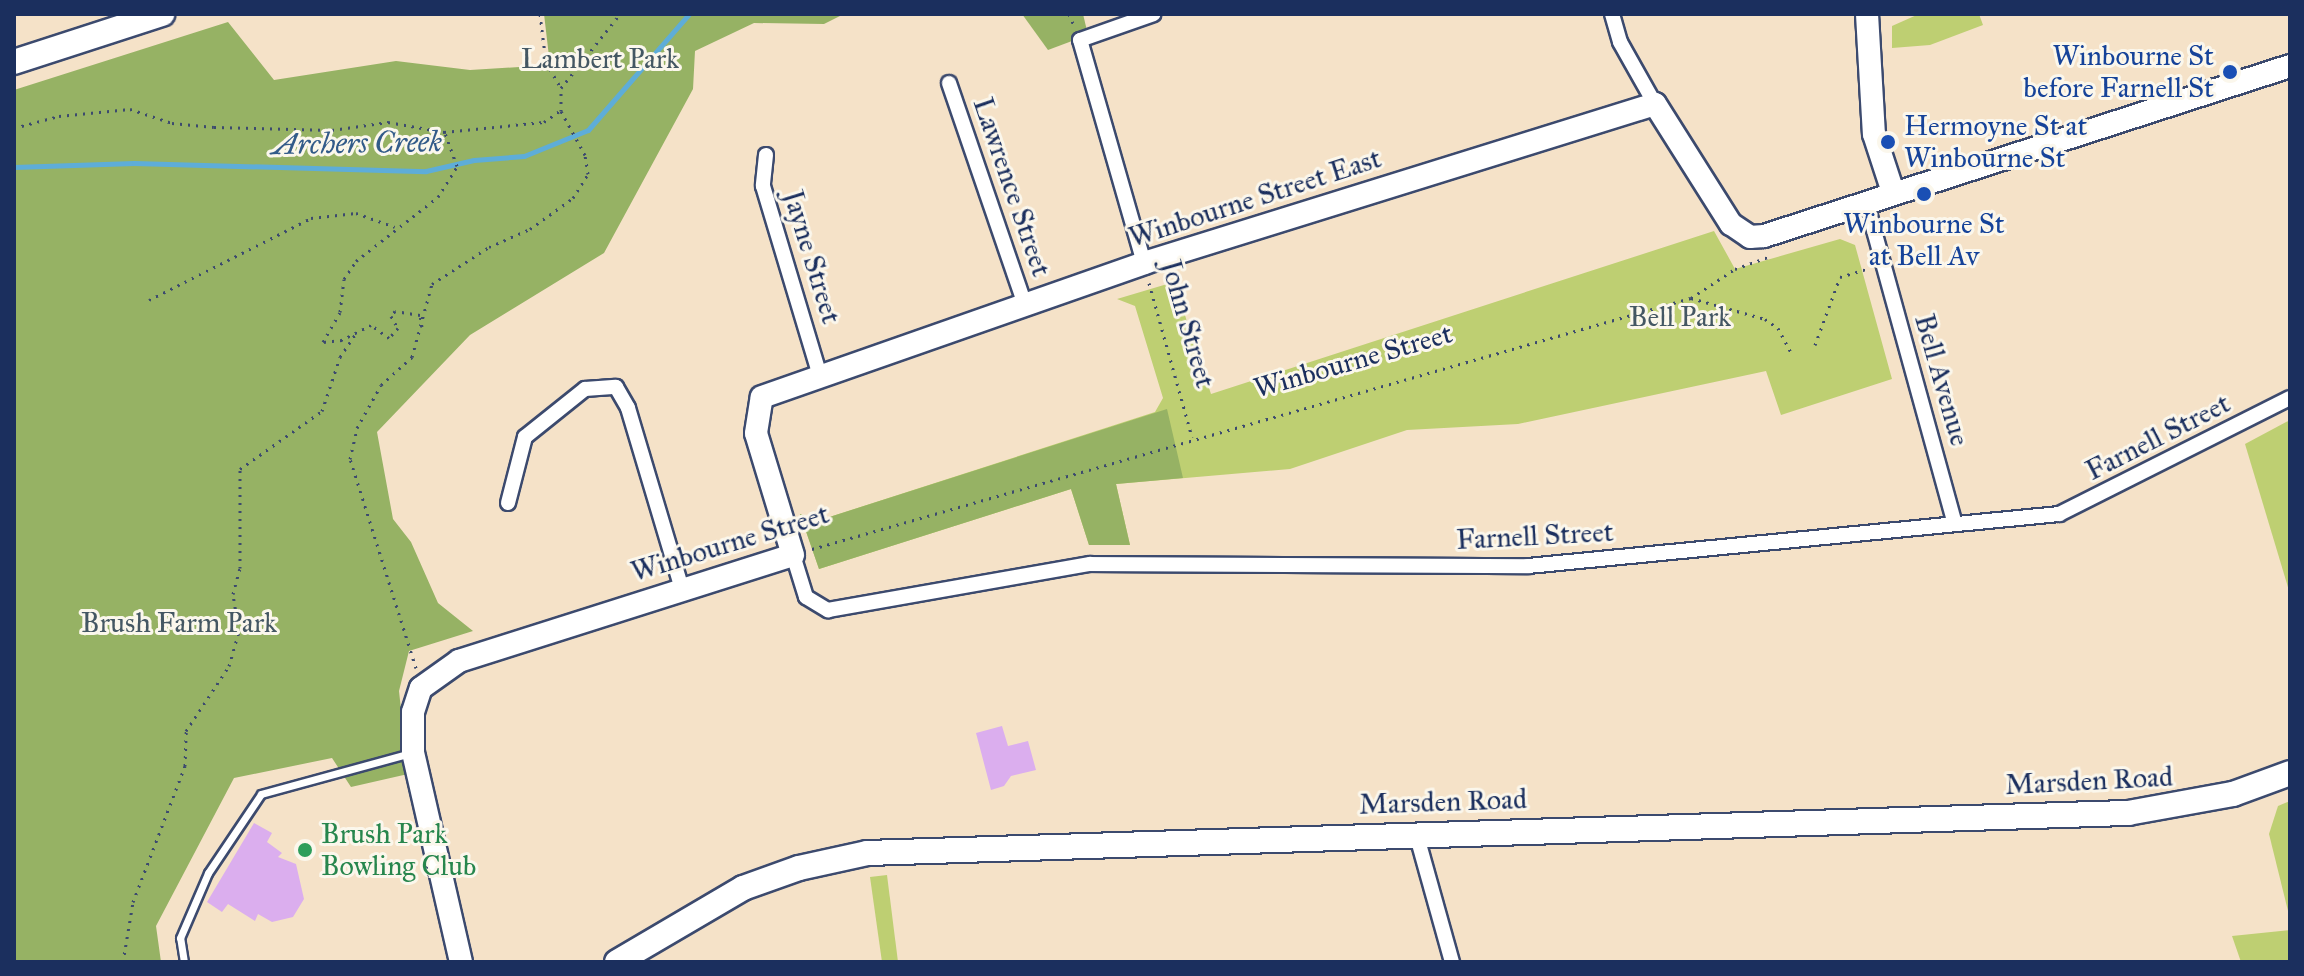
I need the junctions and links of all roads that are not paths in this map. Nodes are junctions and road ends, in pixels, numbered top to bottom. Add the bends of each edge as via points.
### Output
1 (162, 14) edge
2 (1154, 14) edge
3 (1612, 14) edge
4 (1867, 14) edge
5 (14, 62) edge
6 (2290, 66) edge
7 (949, 83) dead end
8 (1655, 104) junction
9 (766, 155) dead end
10 (1893, 192) junction
11 (1867, 205) junction
12 (1144, 263) junction
13 (1026, 308) junction
14 (819, 373) junction
15 (2290, 398) edge
16 (508, 503) dead end
17 (1954, 521) junction
18 (793, 555) junction
19 (682, 589) junction
20 (413, 753) junction
21 (2290, 773) edge
22 (1416, 833) junction
23 (184, 962) edge
24 (461, 962) edge
25 (617, 962) edge
26 (1452, 962) edge

1 - 5 main road
2 - 12 street, John Street via 1080,40
3 - 8 street via 1620,42
4 - 10 street via 1874,134
6 - 10 street
7 - 13 street, Lawrence Street
8 - 11 street via 1731,224 1750,237
8 - 12 street, Winbourne Street East
9 - 14 street, Jayne Street via 763,186
10 - 11 street
11 - 17 street, Bell Avenue
12 - 13 street, Winbourne Street East
13 - 14 street, Winbourne Street East
14 - 18 street, Winbourne Street East via 762,397 755,418
15 - 17 street, Farnell Street via 2065,512
16 - 19 street via 525,437 585,389 616,387 628,408
17 - 18 street, Farnell Street via 1528,566 1090,564 828,610 806,597
18 - 19 street, Winbourne Street
19 - 20 street, Winbourne Street via 459,661 421,688 413,712
20 - 23 lane via 261,794 208,873 180,938
20 - 24 street
21 - 22 main road, Marsden Road via 2233,794 2128,813
22 - 25 main road, Marsden Road via 867,853 799,868 743,888
22 - 26 street

